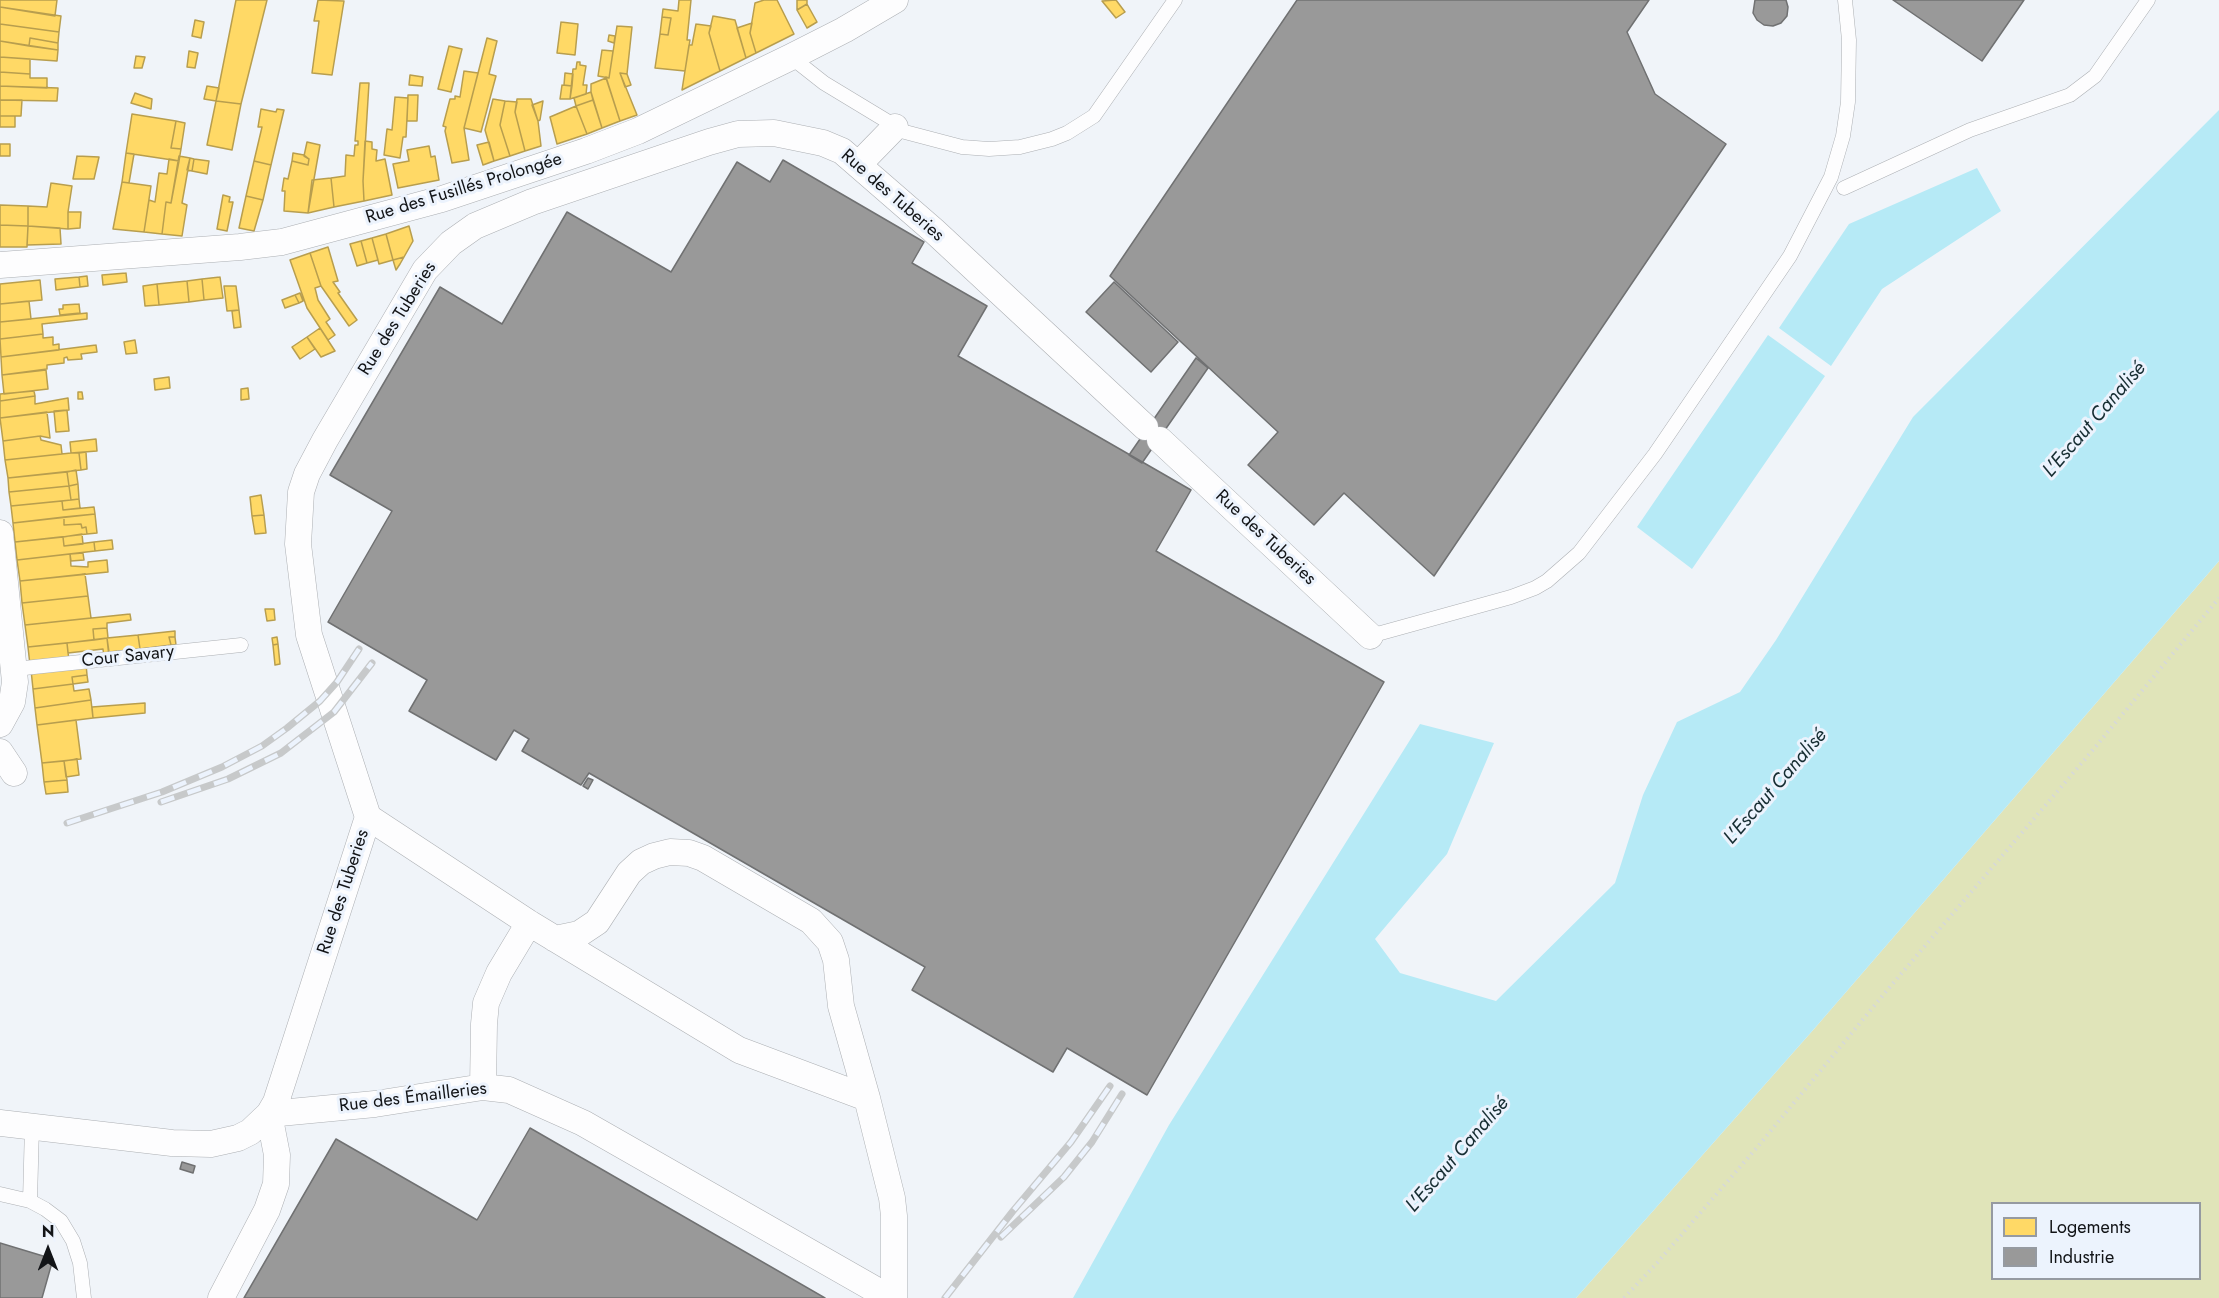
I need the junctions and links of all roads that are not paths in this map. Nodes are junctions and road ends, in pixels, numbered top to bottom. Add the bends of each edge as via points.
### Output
1 (895, 0) edge
2 (1175, 0) edge
3 (1845, 0) edge
4 (2148, 0) edge
5 (791, 57) junction
6 (895, 127) junction
7 (858, 165) junction
8 (1844, 188) dead end
9 (0, 266) edge
10 (0, 533) edge
11 (2, 572) edge
12 (1370, 636) joint
13 (241, 645) dead end
14 (15, 669) junction
15 (0, 724) edge
16 (368, 817) junction
17 (529, 924) junction
18 (555, 939) junction
19 (483, 1087) junction
20 (867, 1098) junction
21 (269, 1114) junction
22 (0, 1122) edge
23 (32, 1126) junction
24 (0, 1194) edge
25 (30, 1201) junction
26 (84, 1298) edge
27 (221, 1298) edge
28 (892, 1298) edge

1 - 5 street, Rue des Fusillés Prolongée
2 - 6 lane via 1094,116 1067,133 1036,143 989,149 929,140
3 - 12 lane via 1850,40 1848,102 1831,177 1790,256 1654,454 1579,553 1547,581 1512,597
4 - 8 lane via 2095,76 2070,94 1970,130
5 - 6 lane via 824,83
5 - 9 street, Rue des Fusillés Prolongée via 620,138 442,199 297,239
6 - 7 street
7 - 12 street, Rue des Tuberies
7 - 16 street, Rue des Tuberies via 833,146 813,139 774,133 738,134 497,215 451,243 425,270 319,451 307,474 300,503 298,552 309,635
10 - 11 street
11 - 14 street
13 - 14 lane, Cour Savary
14 - 15 street via 12,702
16 - 17 street
16 - 21 street, Rue des Tuberies via 281,1090
17 - 18 street
17 - 19 street via 486,1003
18 - 20 street via 739,1050
18 - 20 street, Rue des Émailleries via 592,927 641,862 670,852 702,858 811,921 830,942 841,1006
19 - 21 street, Rue des Émailleries via 375,1104
19 - 28 street, Rue des Émailleries via 518,1093 571,1117
20 - 28 street, Rue des Émailleries via 892,1198
21 - 23 street via 238,1138 211,1144
21 - 27 street via 277,1155 276,1184 267,1210
22 - 23 street
23 - 25 lane
24 - 25 lane
25 - 26 lane via 61,1221 74,1241

